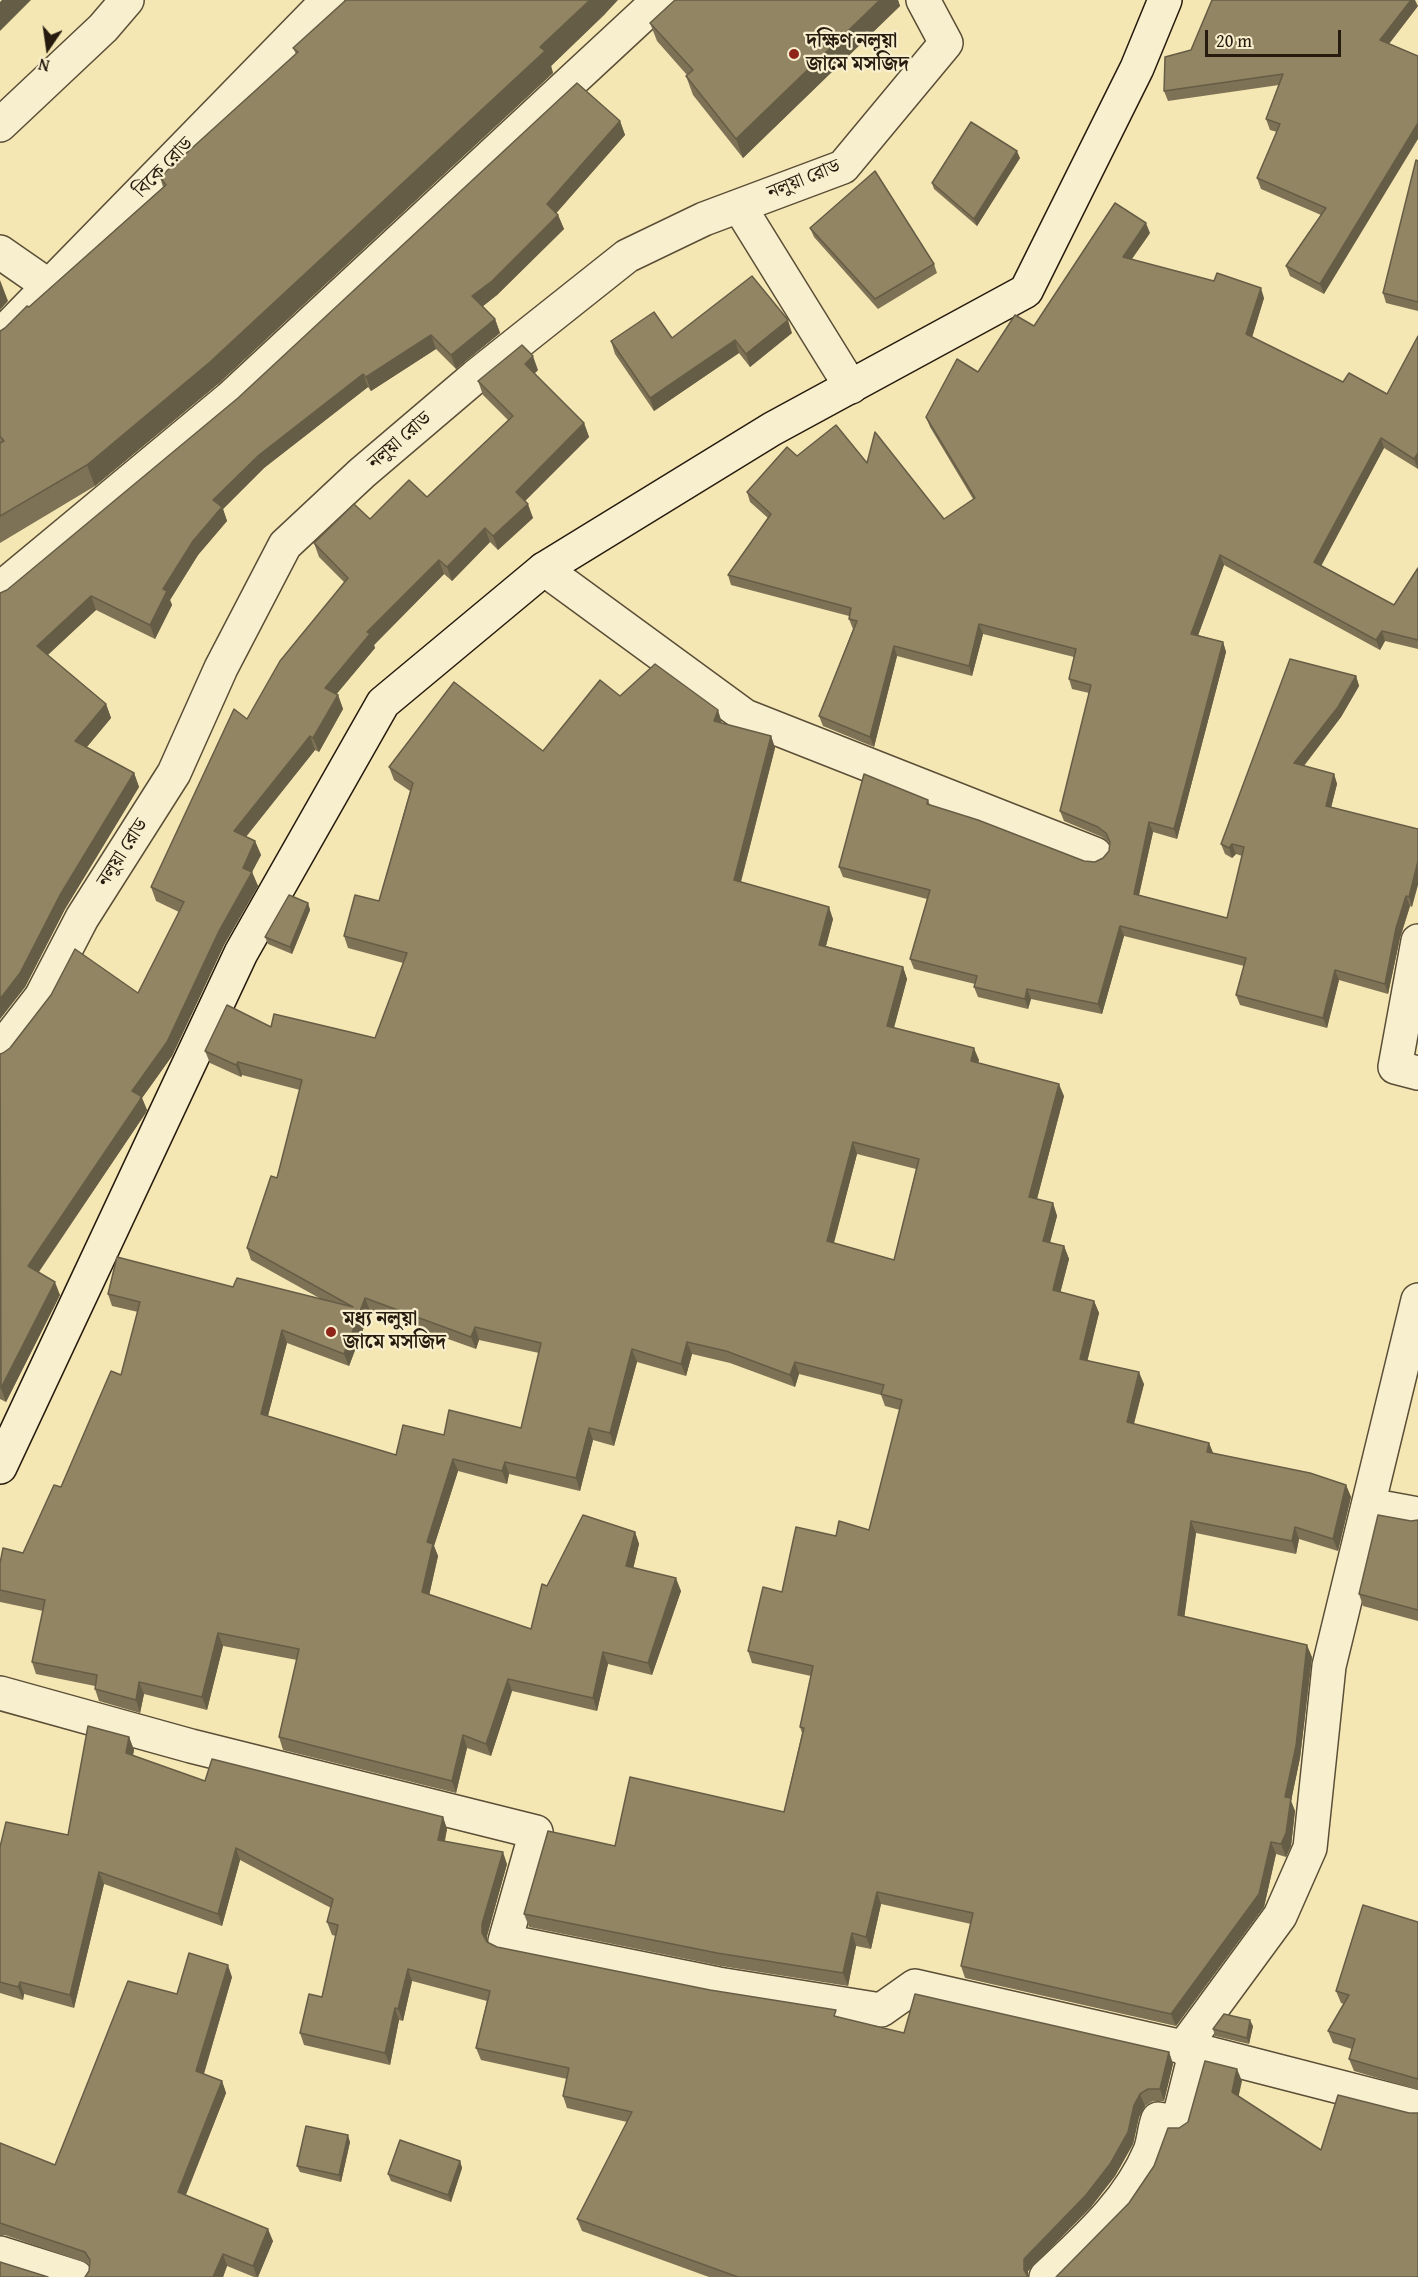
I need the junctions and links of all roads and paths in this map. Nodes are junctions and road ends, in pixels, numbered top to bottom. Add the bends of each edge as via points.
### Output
1 (127, 0) edge
2 (328, 0) edge
3 (659, 0) edge
4 (924, 0) edge
5 (1165, 0) edge
6 (0, 125) edge
7 (739, 206) junction
8 (0, 252) edge
9 (49, 286) junction
10 (0, 336) edge
11 (851, 387) junction
12 (544, 569) junction
13 (0, 589) edge
14 (1095, 854) dead end
15 (1418, 941) edge
16 (0, 1050) edge
17 (1418, 1073) edge
18 (1418, 1300) edge
19 (0, 1467) edge
20 (1369, 1505) junction
21 (1418, 1514) edge
22 (0, 1693) edge
23 (1190, 2049) junction
24 (1418, 2107) edge
25 (0, 2253) edge
26 (76, 2277) edge
27 (1046, 2277) edge

1 - 6 street via 103,28
2 - 9 street, বিকে রোড
3 - 13 street via 230,398
4 - 7 street, নলুয়া রোড via 946,43 843,167
5 - 11 street via 1137,68 1026,291
7 - 11 street
7 - 16 street, নলুয়া রোড via 627,255 476,376 285,544 221,668 174,773 82,918 41,997
8 - 9 street
9 - 10 street, বিকে রোড
11 - 12 street via 772,429
12 - 14 street via 745,716
12 - 19 street via 383,703 241,953
15 - 17 street via 1395,1067
18 - 20 street
20 - 21 street
20 - 23 street via 1329,1666 1310,1848 1280,1916
22 - 23 street via 191,1746 536,1832 506,1941 718,1984 881,2010 915,1986
23 - 24 street
23 - 27 street via 1178,2122 1158,2119 1150,2150 1130,2189
25 - 26 street

